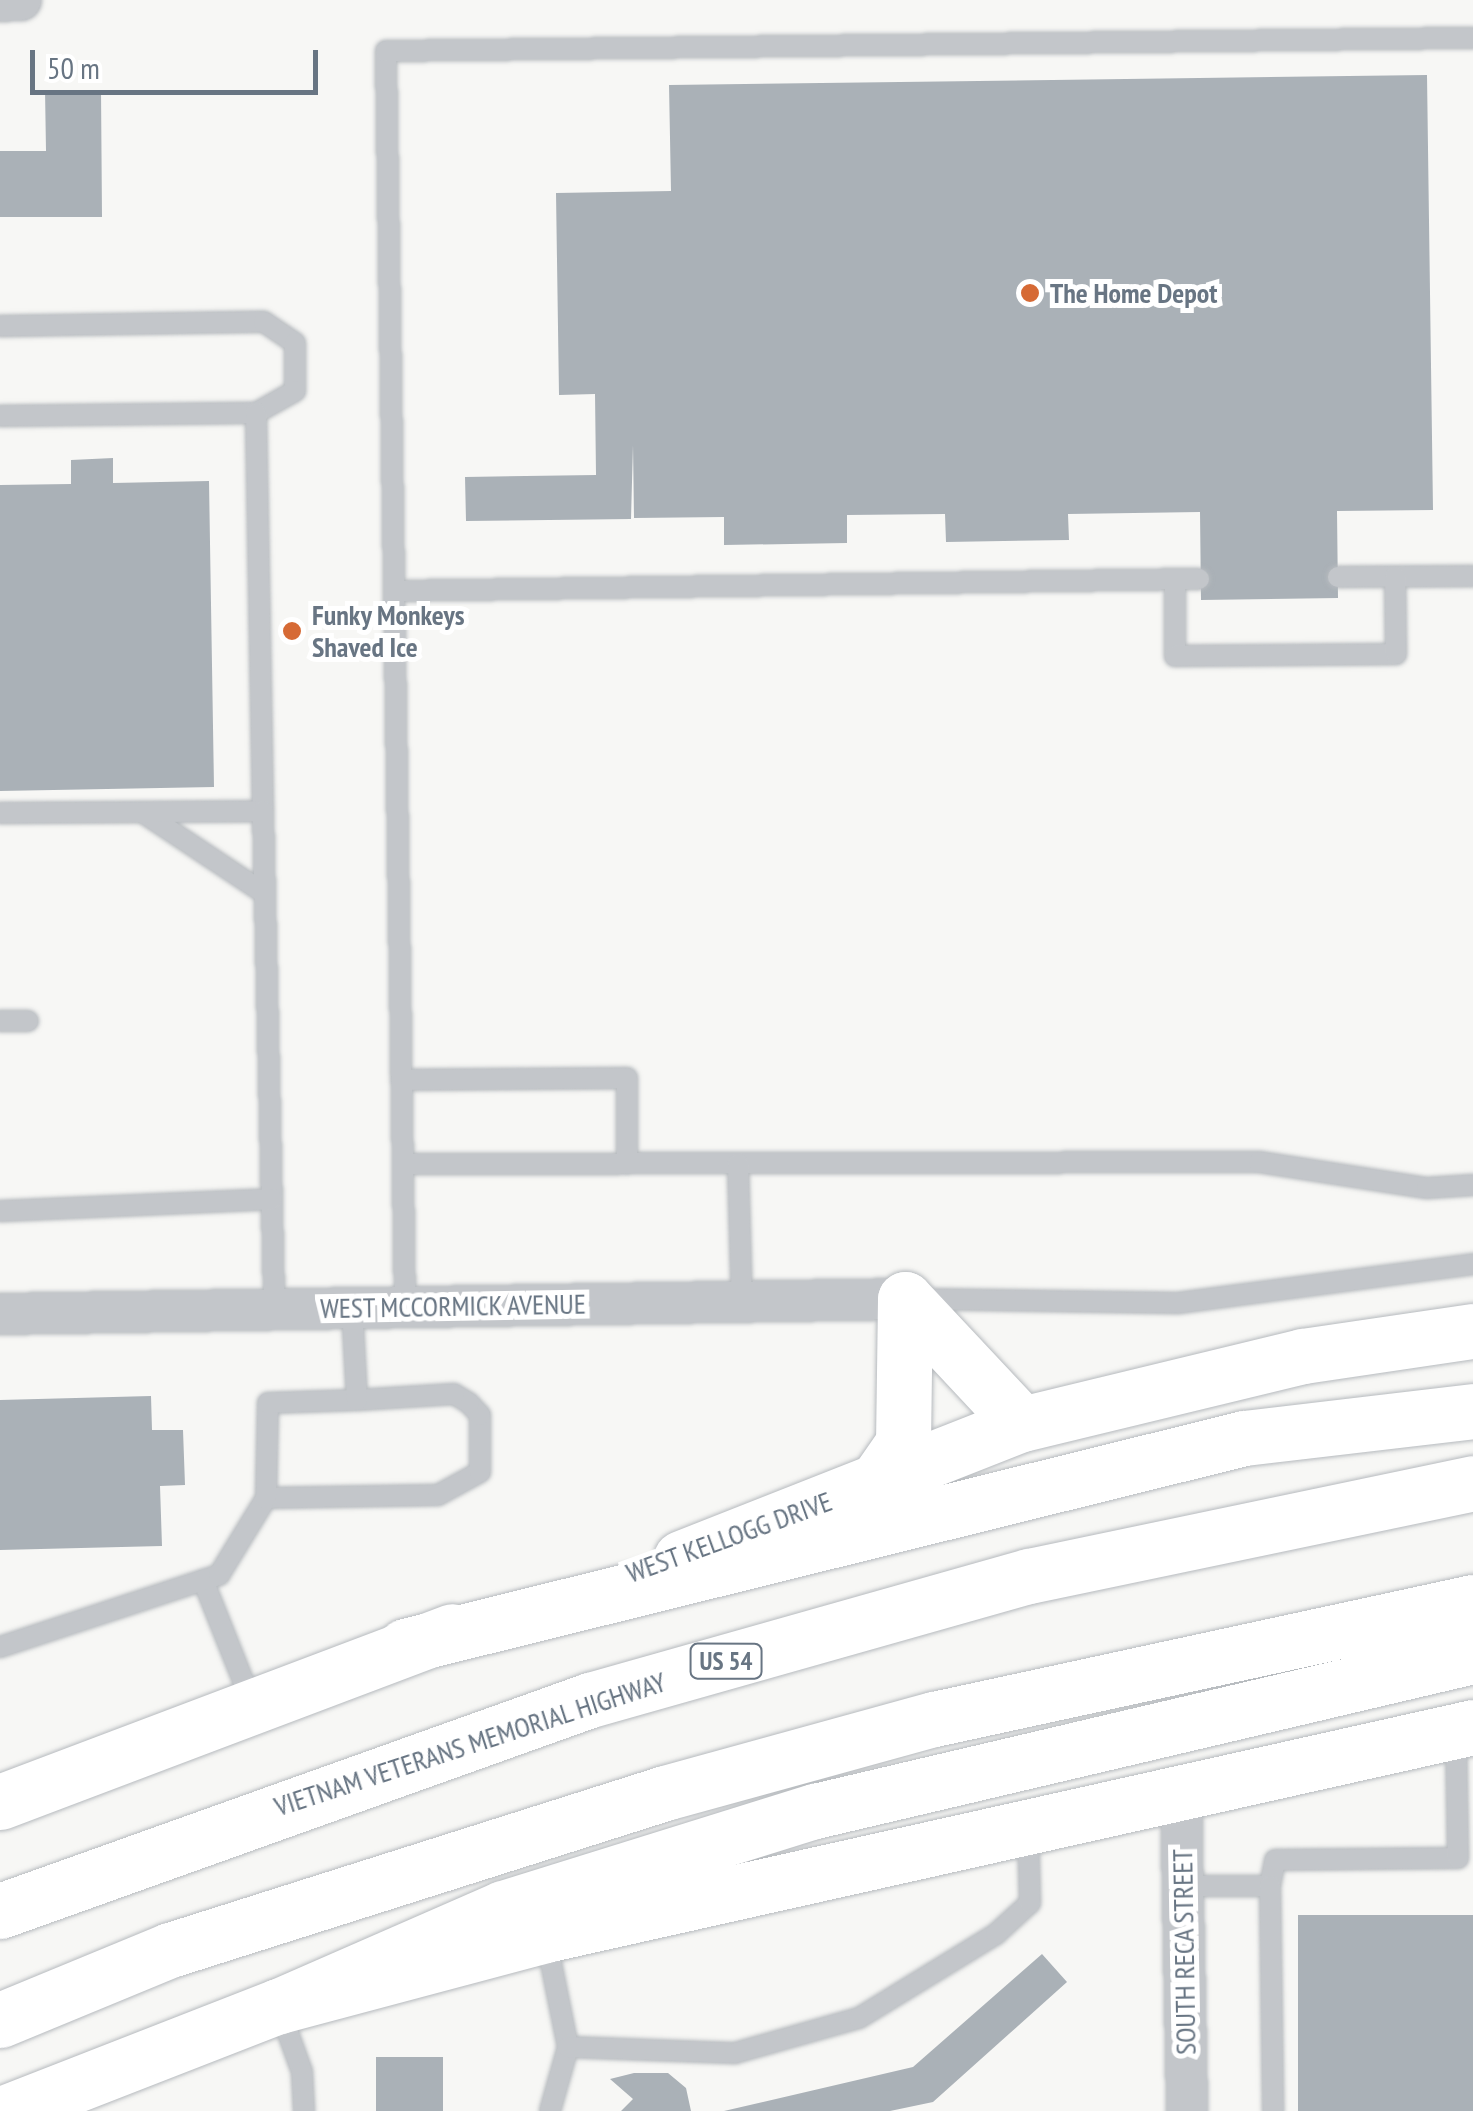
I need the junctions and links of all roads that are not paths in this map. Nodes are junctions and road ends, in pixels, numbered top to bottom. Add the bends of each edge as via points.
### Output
1 (20, 0) edge
2 (0, 1) edge
3 (1473, 38) edge
4 (0, 326) edge
5 (256, 413) junction
6 (0, 416) edge
7 (1473, 576) edge
8 (1338, 577) dead end
9 (1395, 577) junction
10 (1175, 579) junction
11 (1199, 579) dead end
12 (395, 591) junction
13 (263, 811) junction
14 (142, 812) junction
15 (0, 813) edge
16 (264, 893) junction
17 (0, 1021) edge
18 (28, 1021) dead end
19 (401, 1080) junction
20 (403, 1164) junction
21 (627, 1164) junction
22 (738, 1164) junction
23 (1473, 1185) edge
24 (272, 1199) junction
25 (0, 1211) edge
26 (1473, 1264) edge
27 (905, 1299) junction
28 (742, 1303) junction
29 (405, 1306) junction
30 (352, 1308) junction
31 (274, 1309) junction
32 (0, 1314) edge
33 (1473, 1331) edge
34 (357, 1400) junction
35 (1473, 1411) edge
36 (1022, 1424) junction
37 (876, 1482) junction
38 (1473, 1483) edge
39 (266, 1498) junction
40 (203, 1580) junction
41 (1473, 1602) edge
42 (405, 1646) junction
43 (0, 1647) edge
44 (1473, 1656) edge
45 (253, 1704) junction
46 (1465, 1729) edge
47 (1182, 1792) junction
48 (0, 1802) edge
49 (1028, 1828) junction
50 (1183, 1886) junction
51 (1270, 1886) junction
52 (0, 1911) edge
53 (546, 1935) junction
54 (278, 2006) junction
55 (0, 2020) edge
56 (568, 2047) junction
57 (9, 2111) edge
58 (304, 2111) edge
59 (550, 2111) edge
60 (1187, 2111) edge
61 (1273, 2111) edge

1 - 2 street
3 - 12 lane via 386,51
4 - 5 lane via 264,322 295,343 295,391
5 - 6 lane
5 - 13 lane
7 - 9 lane
8 - 9 lane
9 - 10 lane via 1396,654 1175,656
10 - 11 lane
10 - 12 lane
12 - 19 lane
13 - 14 lane
13 - 16 lane
14 - 15 lane
14 - 16 lane
16 - 24 lane
17 - 18 lane
19 - 20 lane
19 - 21 lane via 627,1078
20 - 21 lane
20 - 29 lane
21 - 22 lane
22 - 23 lane via 1259,1162 1426,1188
22 - 28 lane
24 - 25 lane
24 - 31 lane
26 - 27 lane via 1178,1303
27 - 28 street, WEST MCCORMICK AVENUE
27 - 36 main road
27 - 37 main road via 903,1443
28 - 29 street, WEST MCCORMICK AVENUE
29 - 30 street, WEST MCCORMICK AVENUE
30 - 31 street, WEST MCCORMICK AVENUE
30 - 34 lane
31 - 32 street, WEST MCCORMICK AVENUE
33 - 36 main road, WEST KELLOGG DRIVE via 1303,1356
34 - 39 lane via 268,1404
34 - 39 lane via 454,1394 480,1415 480,1472 438,1495
35 - 42 main road via 1244,1438
36 - 37 main road, WEST KELLOGG DRIVE
37 - 42 main road, WEST KELLOGG DRIVE via 704,1550
38 - 52 main road, VIETNAM VETERANS MEMORIAL HIGHWAY / US 54 via 1029,1576 590,1700
39 - 40 lane via 219,1574
40 - 43 lane
40 - 45 lane
41 - 55 main road via 1005,1702 665,1793 170,1950
42 - 45 main road, WEST KELLOGG DRIVE
44 - 54 main road via 815,1811 503,1908
45 - 48 main road, WEST KELLOGG DRIVE
46 - 47 main road
46 - 51 lane via 1458,1858 1276,1860
47 - 49 main road
47 - 50 street, SOUTH RECA STREET
49 - 53 main road
49 - 56 lane via 1030,1903 859,2018 734,2054
50 - 51 lane
50 - 60 street, SOUTH RECA STREET
51 - 61 lane
53 - 54 main road
53 - 56 lane
54 - 57 main road
54 - 58 lane via 302,2072
56 - 59 lane

